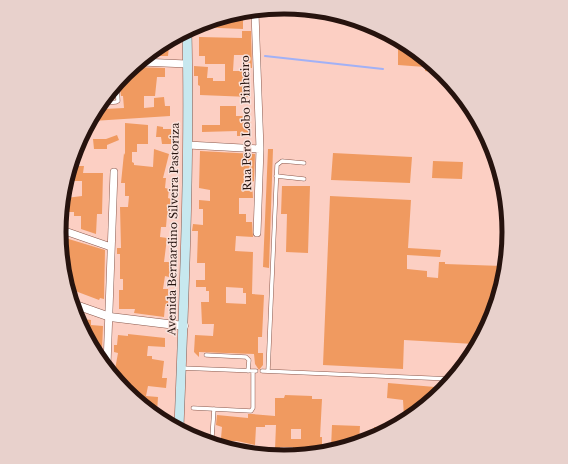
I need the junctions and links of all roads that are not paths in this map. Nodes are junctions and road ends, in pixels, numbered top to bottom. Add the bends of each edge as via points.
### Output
1 (255, 16) edge
2 (187, 37) edge
3 (147, 62) edge
4 (187, 64) junction
5 (118, 90) edge
6 (109, 103) edge
7 (188, 145) junction
8 (260, 149) junction
9 (304, 163) dead end
10 (114, 172) dead end
11 (276, 176) junction
12 (304, 179) dead end
13 (66, 231) edge
14 (257, 233) dead end
15 (111, 247) junction
16 (80, 306) edge
17 (110, 317) junction
18 (184, 326) junction
19 (206, 355) dead end
20 (108, 361) edge
21 (181, 368) junction
22 (252, 371) junction
23 (262, 371) dead end
24 (268, 371) junction
25 (445, 379) edge
26 (193, 408) dead end
27 (214, 409) junction
28 (178, 423) edge
29 (211, 437) edge

1 - 8 street, Rua Pero Lobo Pinheiro
2 - 4 main road, Avenida Bernardino Silveira Pastoriza
3 - 4 street
4 - 7 main road, Avenida Bernardino Silveira Pastoriza
5 - 6 lane via 118,100
7 - 8 street
7 - 18 main road, Avenida Bernardino Silveira Pastoriza
8 - 14 street, Rua Pero Lobo Pinheiro
9 - 11 lane via 279,162
10 - 15 street
11 - 12 lane
11 - 24 lane
13 - 15 street
15 - 17 street
16 - 17 street
17 - 18 street
17 - 20 street
18 - 21 main road, Avenida Bernardino Silveira Pastoriza
19 - 22 lane via 246,357
21 - 22 lane
21 - 28 main road, Avenida Bernardino Silveira Pastoriza
22 - 27 lane via 252,410
23 - 24 lane
24 - 25 lane
26 - 27 lane
27 - 29 lane

